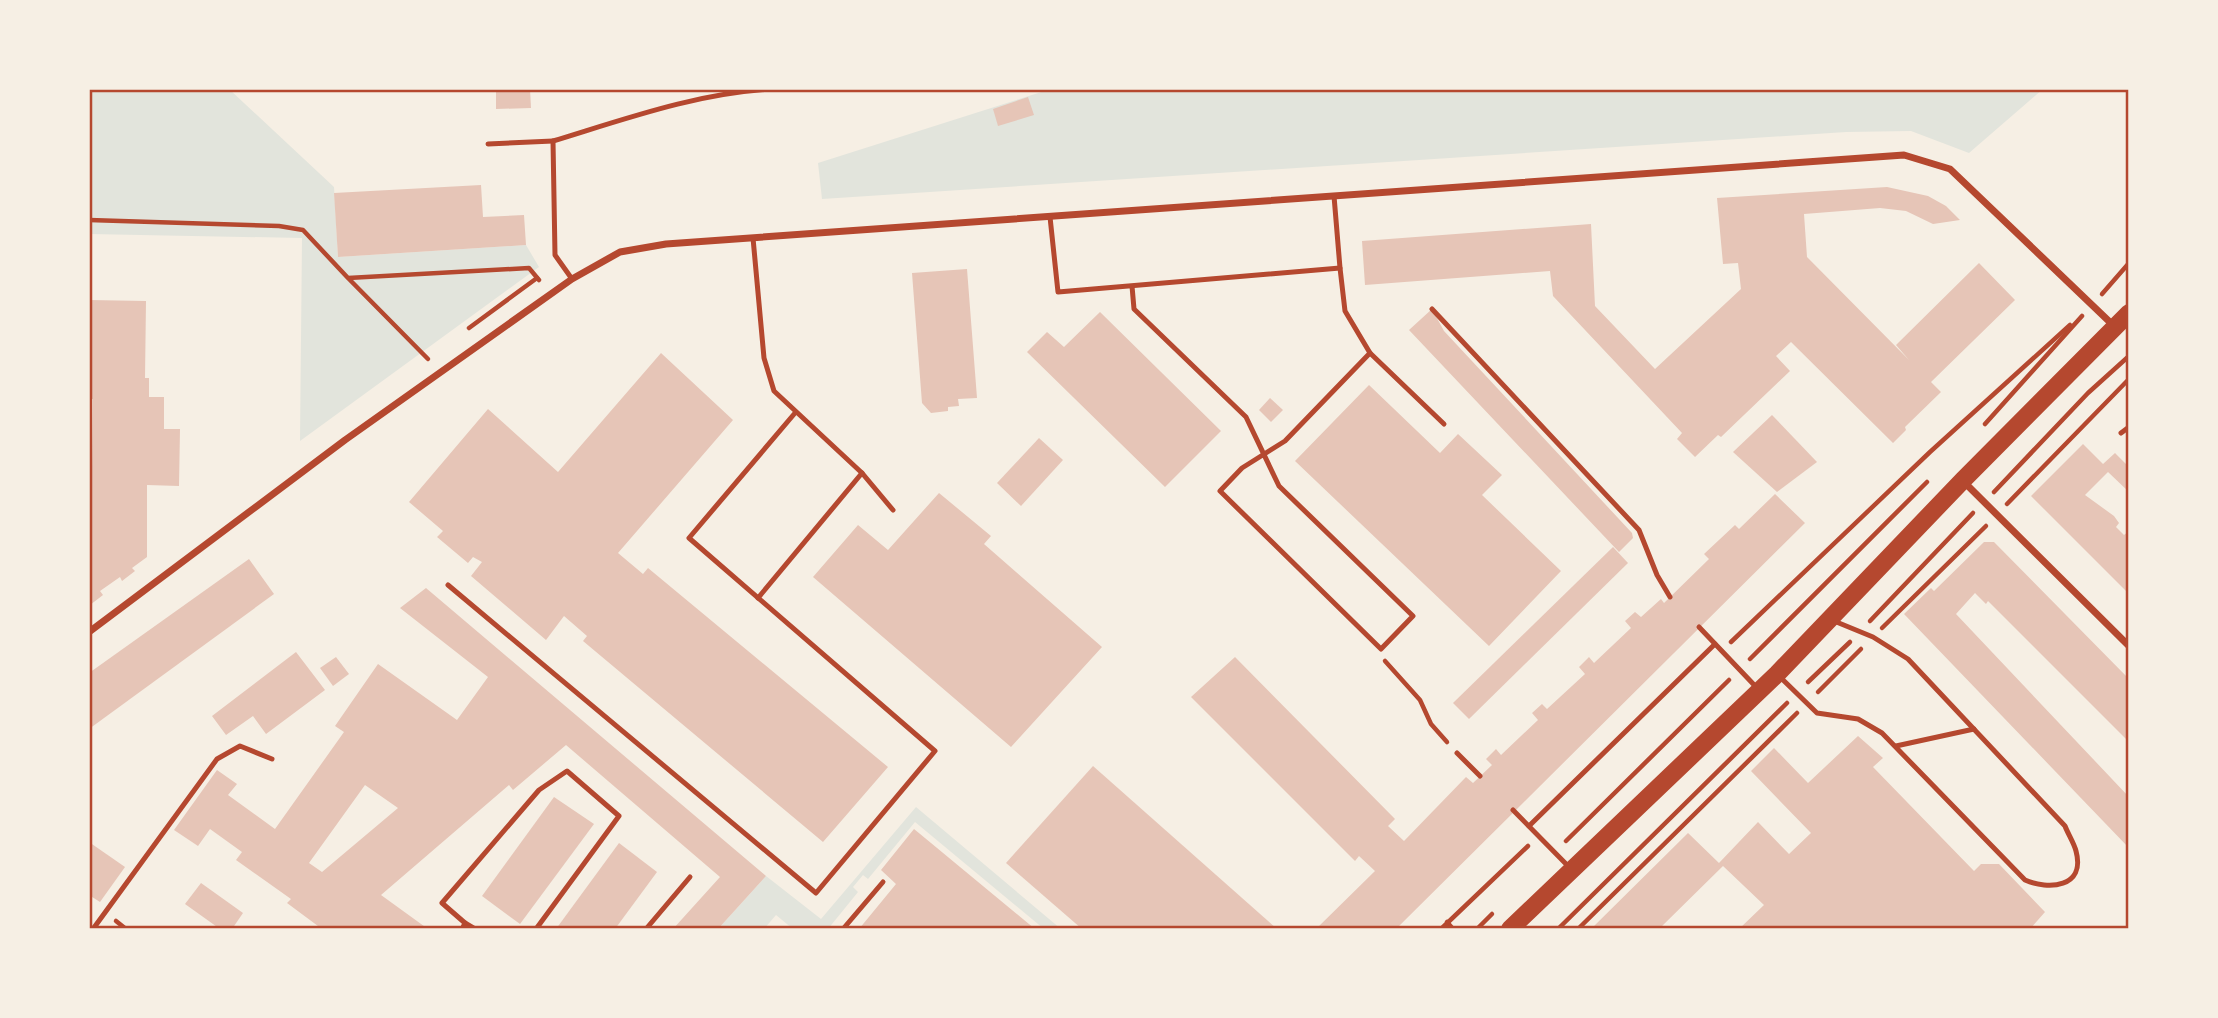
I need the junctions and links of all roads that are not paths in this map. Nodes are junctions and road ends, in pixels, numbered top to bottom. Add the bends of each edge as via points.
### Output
1 (772, 89) edge
2 (553, 141) junction
3 (488, 144) dead end
4 (1334, 195) junction
5 (1050, 217) junction
6 (753, 237) junction
7 (1340, 268) junction
8 (572, 279) junction
9 (1132, 286) junction
10 (1432, 309) dead end
11 (2129, 313) edge
12 (2116, 328) junction
13 (1370, 353) junction
14 (795, 413) junction
15 (1444, 424) dead end
16 (2129, 427) edge
17 (2121, 433) dead end
18 (1264, 455) junction
19 (862, 473) junction
20 (1962, 480) junction
21 (893, 510) dead end
22 (448, 585) dead end
23 (1670, 597) dead end
24 (758, 598) junction
25 (1831, 620) junction
26 (1699, 627) dead end
27 (89, 632) edge
28 (1715, 644) junction
29 (2129, 646) edge
30 (1777, 674) junction
31 (1758, 689) junction
32 (1974, 729) junction
33 (1896, 746) junction
34 (1457, 753) road end
35 (272, 759) dead end
36 (1480, 776) dead end
37 (1513, 810) dead end
38 (1529, 826) junction
39 (1571, 869) junction
40 (690, 877) dead end
41 (883, 882) dead end
42 (463, 926) edge
43 (93, 929) edge
44 (475, 929) edge
45 (536, 929) edge
46 (646, 929) edge
47 (843, 929) edge
48 (1510, 929) edge

1 - 2 lane via 688,101
2 - 3 lane
2 - 8 lane via 555,255
4 - 5 street
4 - 7 lane
4 - 12 street via 1904,155 1950,169
5 - 6 street
5 - 9 lane via 1058,292
6 - 8 street via 620,252
6 - 14 lane via 764,358 774,391
7 - 9 lane
7 - 13 lane via 1345,311
8 - 27 street via 345,440
9 - 18 lane via 1134,309 1245,417
10 - 23 lane via 1639,530
11 - 12 main road
12 - 20 main road
13 - 15 lane
13 - 18 lane via 1285,441
14 - 19 lane
14 - 24 lane via 689,538
16 - 17 lane
18 - 18 lane via 1242,468 1220,491 1381,649 1413,616 1279,485
19 - 21 lane
19 - 24 lane
20 - 25 main road
20 - 29 street
22 - 24 lane via 816,893 935,751
25 - 30 main road
25 - 32 lane via 1873,637 1908,659
26 - 28 lane
28 - 31 lane
28 - 38 lane
30 - 31 main road
30 - 33 lane via 1817,713 1871,724
31 - 39 main road
32 - 33 lane
32 - 33 lane via 2065,826 2077,852 2077,869 2056,887 2025,880
34 - 36 lane
35 - 43 lane via 240,746 217,759
37 - 38 lane
38 - 39 lane
39 - 48 main road
40 - 46 lane
41 - 47 lane
42 - 44 lane
42 - 45 lane via 442,903 539,790 567,771 619,816

